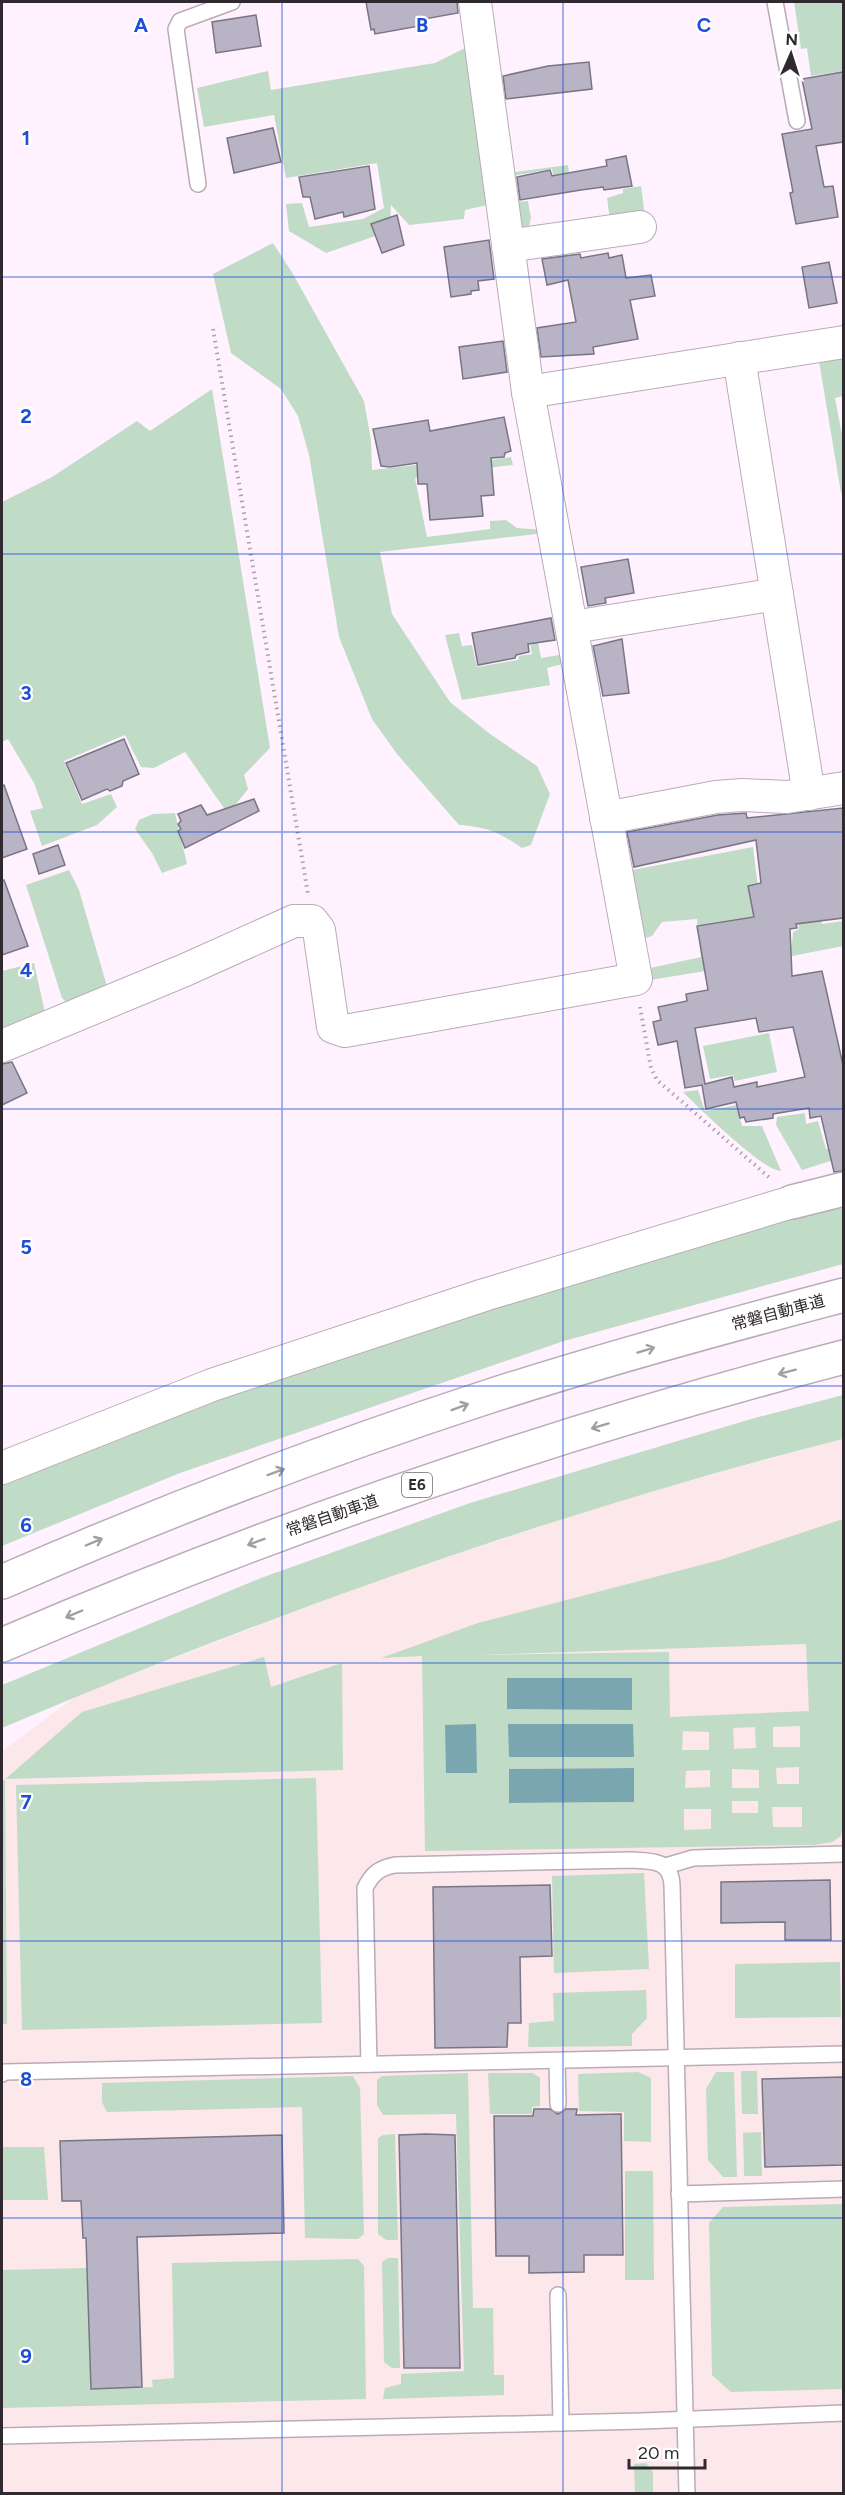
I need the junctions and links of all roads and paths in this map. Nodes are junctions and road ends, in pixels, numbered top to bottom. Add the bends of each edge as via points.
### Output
1 (232, 2) edge
2 (475, 2) edge
3 (775, 2) edge
4 (797, 121) dead end
5 (198, 184) dead end
6 (640, 227) dead end
7 (508, 246) junction
8 (213, 329) dead end
9 (843, 342) edge
10 (739, 358) junction
11 (528, 392) junction
12 (777, 594) junction
13 (573, 627) junction
14 (843, 788) edge
15 (809, 794) junction
16 (606, 818) junction
17 (312, 921) junction
18 (636, 979) junction
19 (2, 1046) edge
20 (843, 1189) edge
21 (792, 1202) junction
22 (843, 1295) edge
23 (843, 1357) edge
24 (2, 1468) edge
25 (2, 1582) edge
26 (2, 1645) edge
27 (843, 1854) edge
28 (666, 1866) junction
29 (843, 2054) edge
30 (677, 2058) junction
31 (557, 2061) junction
32 (369, 2064) junction
33 (2, 2074) edge
34 (558, 2104) dead end
35 (843, 2189) edge
36 (679, 2194) junction
37 (558, 2295) dead end
38 (843, 2413) edge
39 (685, 2419) junction
40 (561, 2423) junction
41 (2, 2436) edge
42 (687, 2493) edge

1 - 5 lane via 180,21 176,29
2 - 7 street
3 - 4 lane
6 - 7 street
7 - 11 street
8 - 17 path
9 - 10 street
10 - 11 street
10 - 12 street
11 - 13 street
12 - 13 street
12 - 15 street
13 - 16 street
14 - 15 street
15 - 16 street via 716,797
16 - 18 street
17 - 18 street via 319,930 333,1026 345,1031
17 - 19 street via 294,921
18 - 21 path via 651,1068 657,1080
20 - 21 main road
21 - 24 street via 484,1295 212,1384
25 -> 22 main road, 常磐自動車道 via 249,1482 481,1399 724,1326
23 -> 26 main road, 常磐自動車道 / E6 via 732,1386 501,1456 277,1534 127,1591
27 - 28 lane via 693,1858
28 - 30 lane via 672,1879
28 - 32 lane via 632,1860 382,1867 370,1876 364,1888
29 - 30 lane
30 - 31 lane
30 - 36 lane
31 - 32 lane
31 - 34 lane
32 - 33 lane
35 - 36 lane
36 - 39 lane
37 - 40 lane
38 - 39 lane
39 - 40 lane
39 - 42 lane
40 - 41 lane

